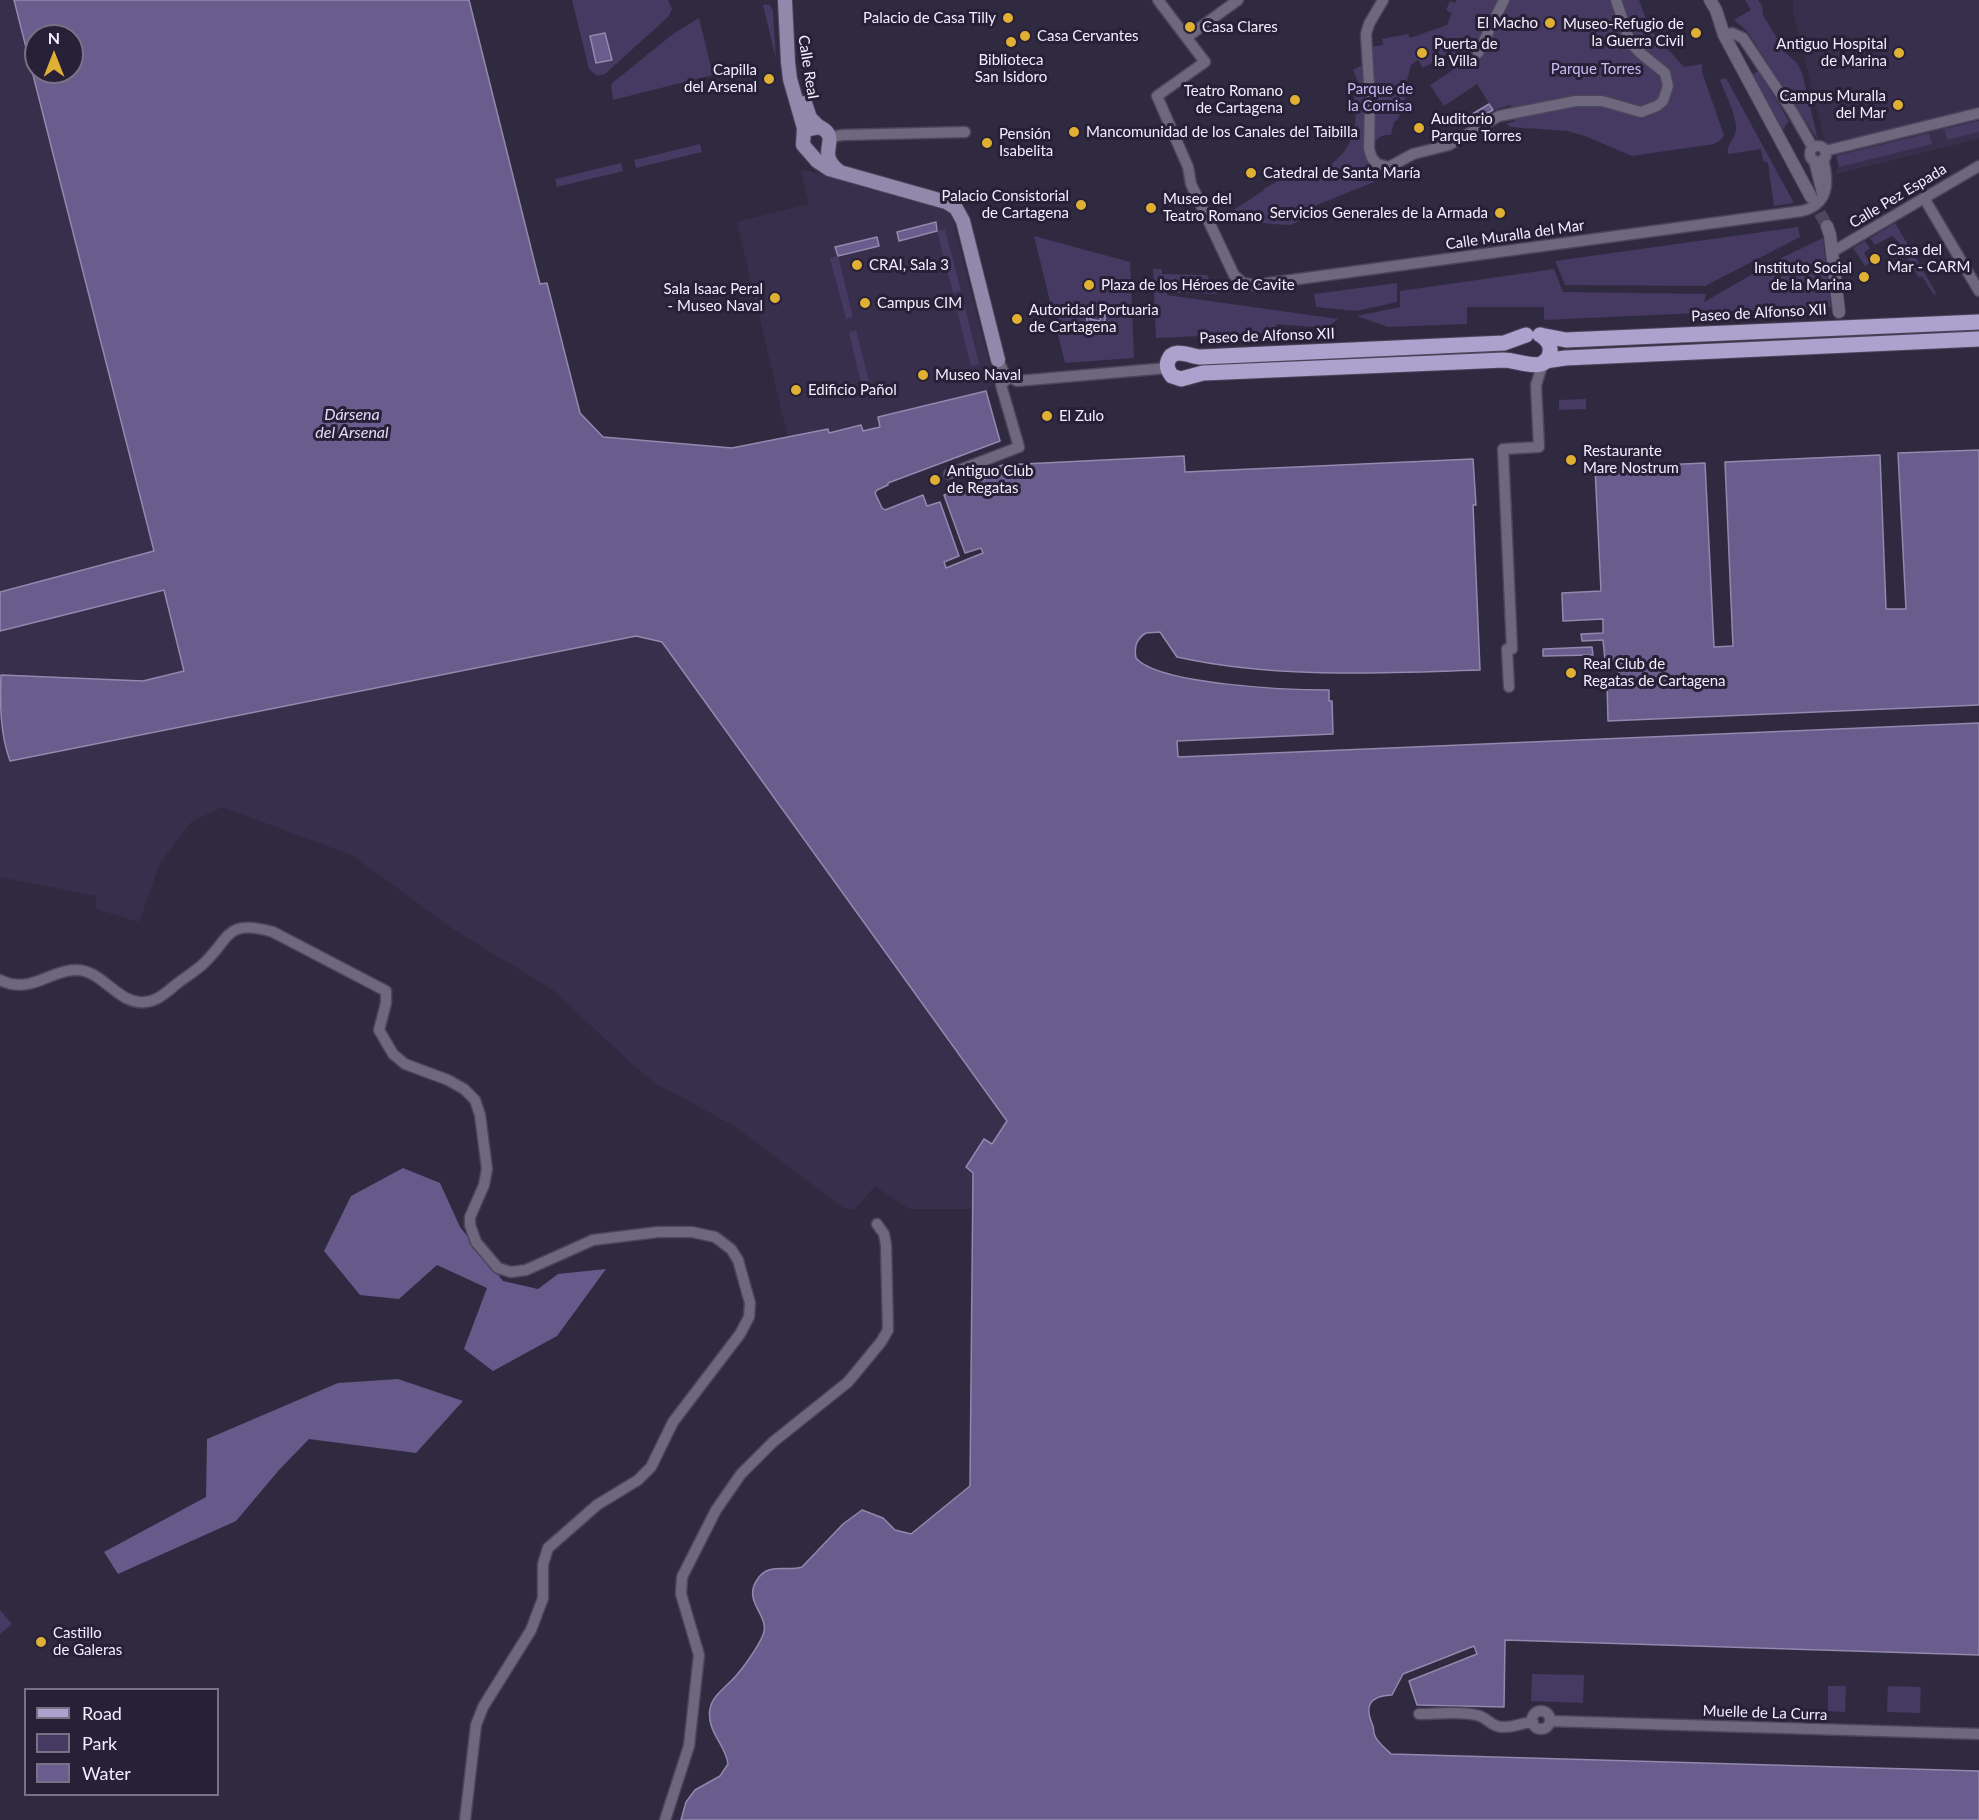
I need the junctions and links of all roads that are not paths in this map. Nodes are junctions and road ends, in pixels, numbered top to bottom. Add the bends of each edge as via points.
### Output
1 (1158, 0) edge
2 (1238, 0) edge
3 (1383, 0) edge
4 (1504, 0) edge
5 (1616, 0) edge
6 (1710, 0) edge
7 (785, 1) edge
8 (1724, 35) junction
9 (1187, 37) junction
10 (1478, 53) dead end
11 (1979, 113) edge
12 (818, 126) junction
13 (965, 132) dead end
14 (829, 142) junction
15 (805, 144) junction
16 (1821, 157) junction
17 (1979, 166) edge
18 (849, 176) junction
19 (1817, 197) junction
20 (1924, 198) junction
21 (1827, 226) tunnel mouth
22 (1832, 252) junction
23 (1979, 291) edge
24 (1839, 312) junction
25 (1979, 322) edge
26 (1829, 327) junction
27 (1855, 327) junction
28 (1534, 335) junction
29 (1979, 339) edge
30 (1830, 345) junction
31 (1187, 355) junction
32 (998, 360) joint
33 (1535, 363) junction
34 (1167, 368) junction
35 (1187, 376) junction
36 (1008, 378) junction
37 (949, 474) dead end
38 (1509, 687) dead end
39 (0, 980) edge
40 (877, 1224) dead end
41 (1419, 1714) dead end
42 (1979, 1734) edge
43 (465, 1820) edge
44 (665, 1820) edge

1 - 9 street
2 - 9 street
3 - 5 street via 1366,34 1369,149 1377,164 1389,167 1413,154 1449,145 1499,116 1576,101 1602,101 1641,112 1657,106 1666,93 1668,79 1630,42
4 - 10 street
6 - 8 street
7 - 12 main road, Calle Real via 806,108
7 - 15 main road, Calle Real via 789,71
8 - 16 street via 1732,33 1743,38 1813,148 1821,147
8 - 19 street
9 - 19 street, Calle Muralla del Mar via 1205,62 1157,96 1188,167 1191,184 1234,275 1243,283 1254,285 1802,211 1814,206
11 - 16 street
12 - 14 main road via 826,131
12 - 15 main road via 808,130
13 - 14 street via 843,135
14 - 15 main road via 819,154
14 - 18 main road via 830,163
15 - 18 main road via 823,166
16 - 19 street via 1828,178
17 - 20 street, Calle Pez Espada
18 - 32 main road via 956,208 962,218
20 - 22 street, Calle Pez Espada
20 - 23 street
21 - 22 street
22 - 24 street
24 - 26 street
24 - 27 street
25 - 27 main road, Paseo de Alfonso XII
26 - 27 main road, Paseo de Alfonso XII
26 - 28 main road, Paseo de Alfonso XII via 1566,340
26 - 30 main road
28 - 31 main road, Paseo de Alfonso XII via 1504,343
28 - 33 main road via 1550,347 1550,353
28 - 33 main road via 1520,342 1518,350 1519,356
29 - 30 main road
30 - 33 main road via 1565,358
31 - 34 main road via 1174,354
31 - 35 main road via 1192,368
32 - 36 street
33 - 35 main road via 1504,360
33 - 38 street via 1539,447 1503,449 1512,649 1507,649
34 - 35 main road via 1174,377
34 - 36 street via 1022,381
36 - 37 street via 1001,385 1019,447
39 - 43 street via 32,984 76,970 92,975 126,1000 144,1002 158,999 203,964 226,935 256,927 273,932 386,991 379,1030 393,1054 405,1064 448,1080 475,1100 487,1169 470,1225 476,1242 498,1268 511,1272 526,1270 593,1240 658,1232 715,1237 738,1260 750,1303 749,1317 740,1334 673,1422 651,1467 638,1480 597,1505 548,1548 543,1564 543,1598 531,1630 476,1725
40 - 44 street via 886,1245 888,1330 848,1382 773,1442 741,1474 716,1510 682,1577 681,1594 699,1655 689,1746
41 - 42 street, Muelle de La Curra via 1479,1714 1492,1726 1515,1728 1533,1722 1542,1729 1550,1721

